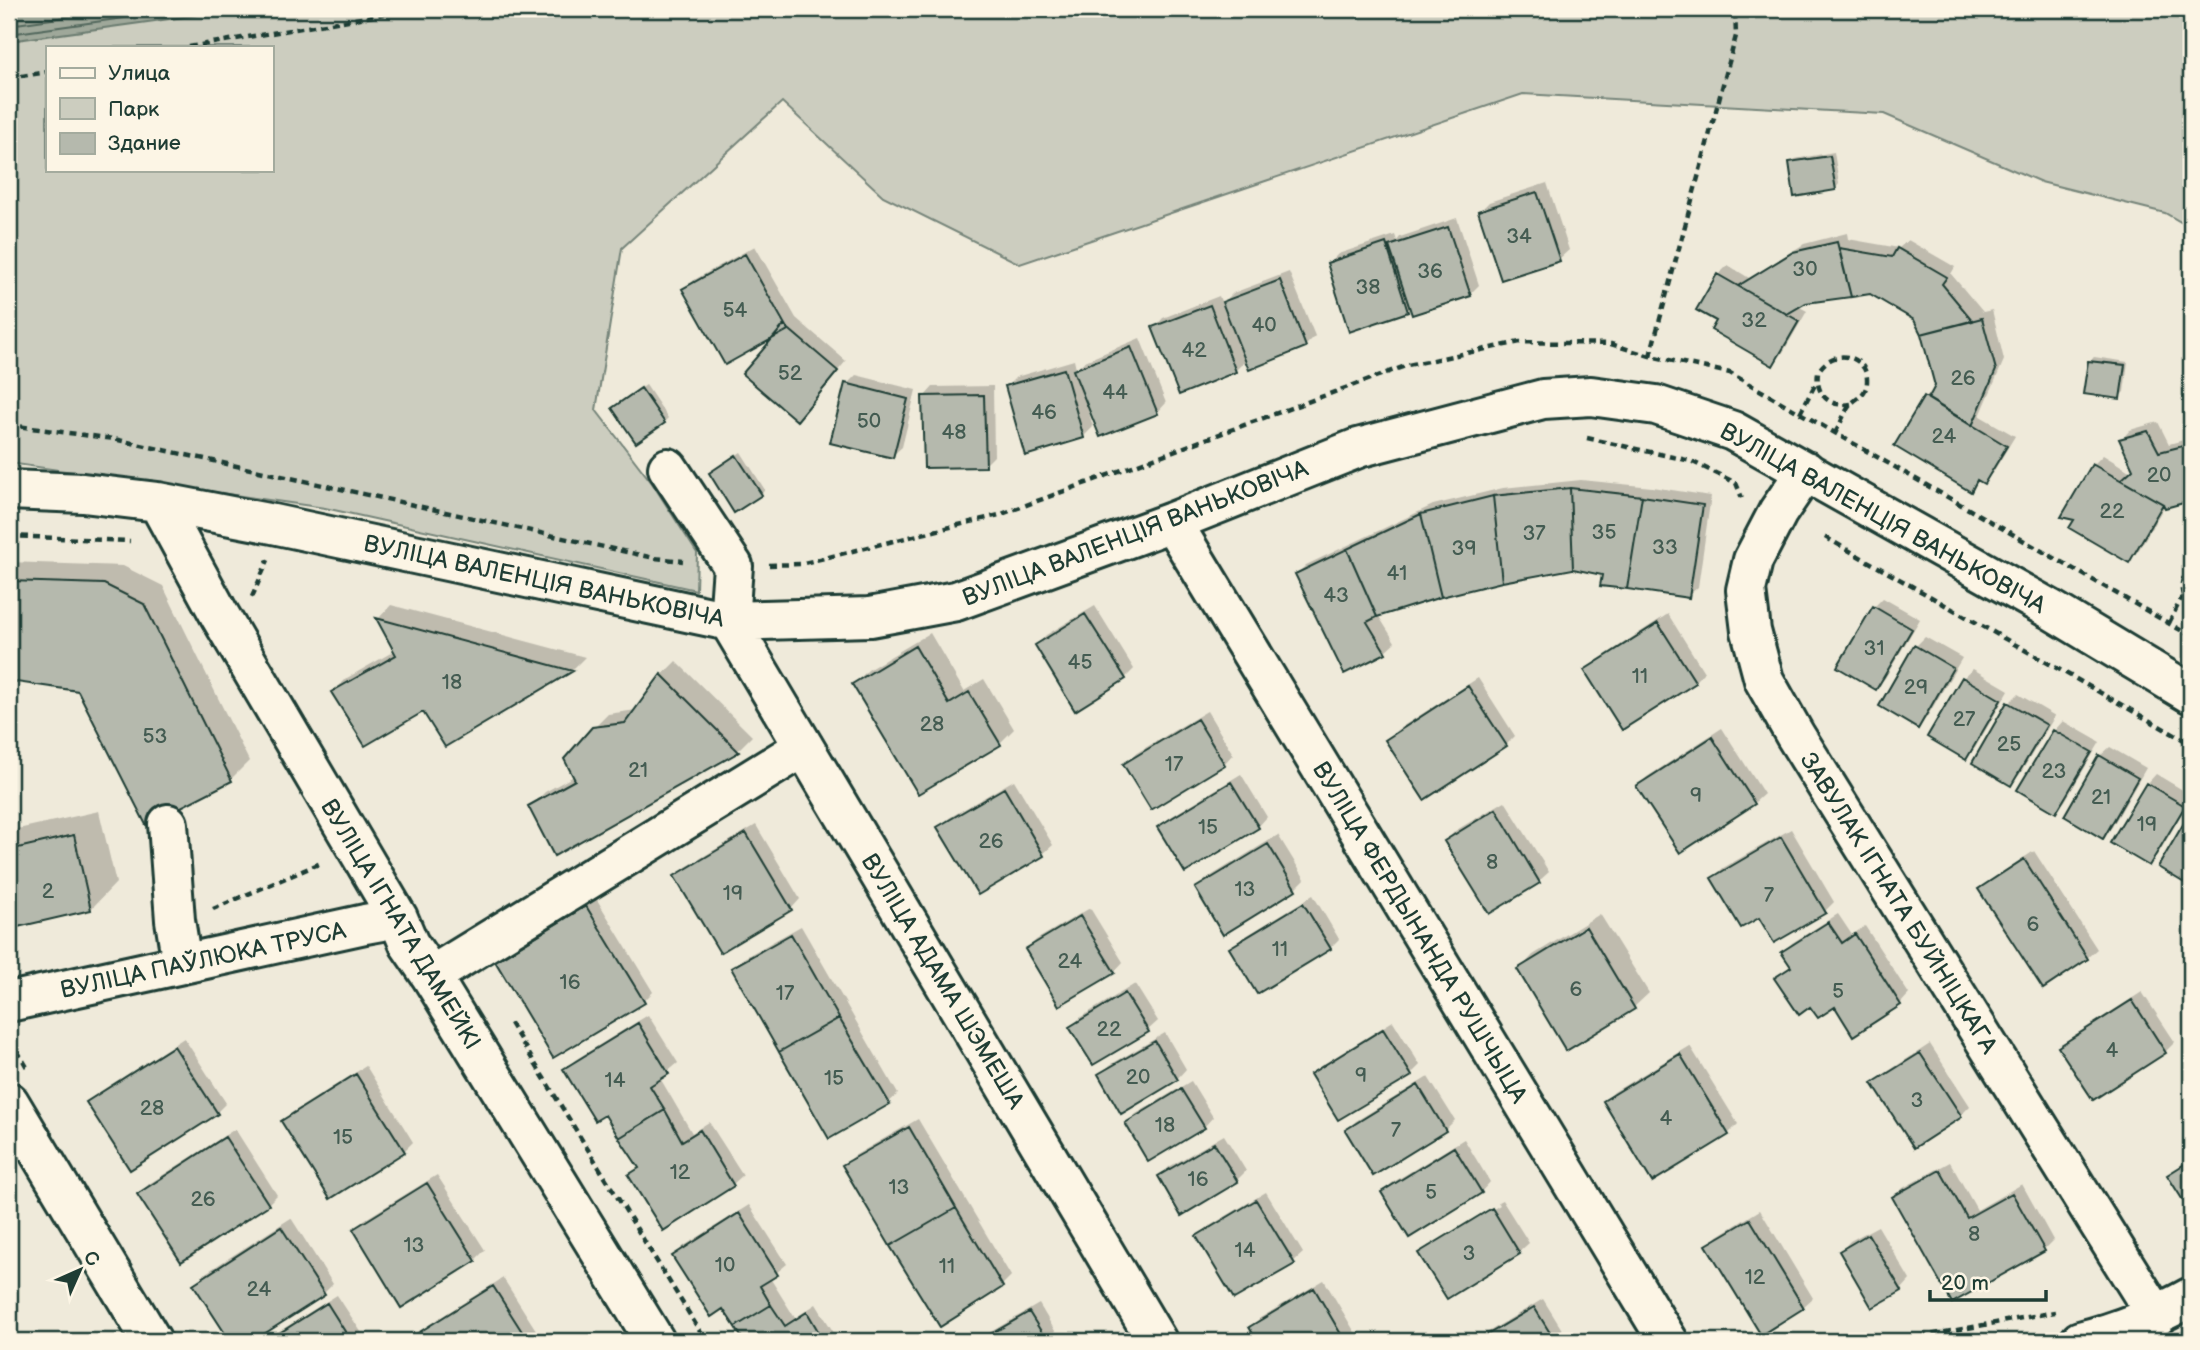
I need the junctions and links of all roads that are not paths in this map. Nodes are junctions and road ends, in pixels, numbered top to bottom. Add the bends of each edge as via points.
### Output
1 (668, 468) dead end
2 (1806, 471) junction
3 (9, 490) edge
4 (158, 502) junction
5 (1172, 522) junction
6 (729, 621) junction
7 (2191, 694) edge
8 (804, 747) junction
9 (168, 824) dead end
10 (398, 919) junction
11 (182, 964) junction
12 (431, 976) junction
13 (9, 1002) edge
14 (9, 1102) edge
15 (2191, 1297) edge
16 (2157, 1316) junction
17 (2071, 1326) edge
18 (152, 1341) edge
19 (655, 1341) edge
20 (1157, 1341) edge
21 (1668, 1341) edge

1 - 6 street via 733,566
2 - 5 street, ВУЛІЦА ВАЛЕНЦІЯ ВАНЬКОВІЧА via 1733,431 1656,405 1591,396 1542,399 1358,448
2 - 7 street, ВУЛІЦА ВАЛЕНЦІЯ ВАНЬКОВІЧА
2 - 16 street, ЗАВУЛАК ІГНАТА БУЙНІЦКАГА via 1753,560 1746,590 1764,680
3 - 4 street, ВУЛІЦА ВАЛЕНЦІЯ ВАНЬКОВІЧА
4 - 6 street, ВУЛІЦА ВАЛЕНЦІЯ ВАНЬКОВІЧА
4 - 10 street, ВУЛІЦА ІГНАТА ДАМЕЙКІ
5 - 6 street, ВУЛІЦА ВАЛЕНЦІЯ ВАНЬКОВІЧА via 956,601 870,617
5 - 21 street, ВУЛІЦА ФЕРДЫНАНДА РУШЧЫЦА
6 - 8 street, ВУЛІЦА АДАМА ШЭМЕША
8 - 12 street
8 - 20 street, ВУЛІЦА АДАМА ШЭМЕША
9 - 11 street
10 - 11 street, ВУЛІЦА ПАЎЛЮКА ТРУСА
10 - 12 street, ВУЛІЦА ІГНАТА ДАМЕЙКІ
11 - 13 street, ВУЛІЦА ПАЎЛЮКА ТРУСА
12 - 19 street, ВУЛІЦА ІГНАТА ДАМЕЙКІ
14 - 18 street
15 - 16 street
16 - 17 street via 2108,1334

